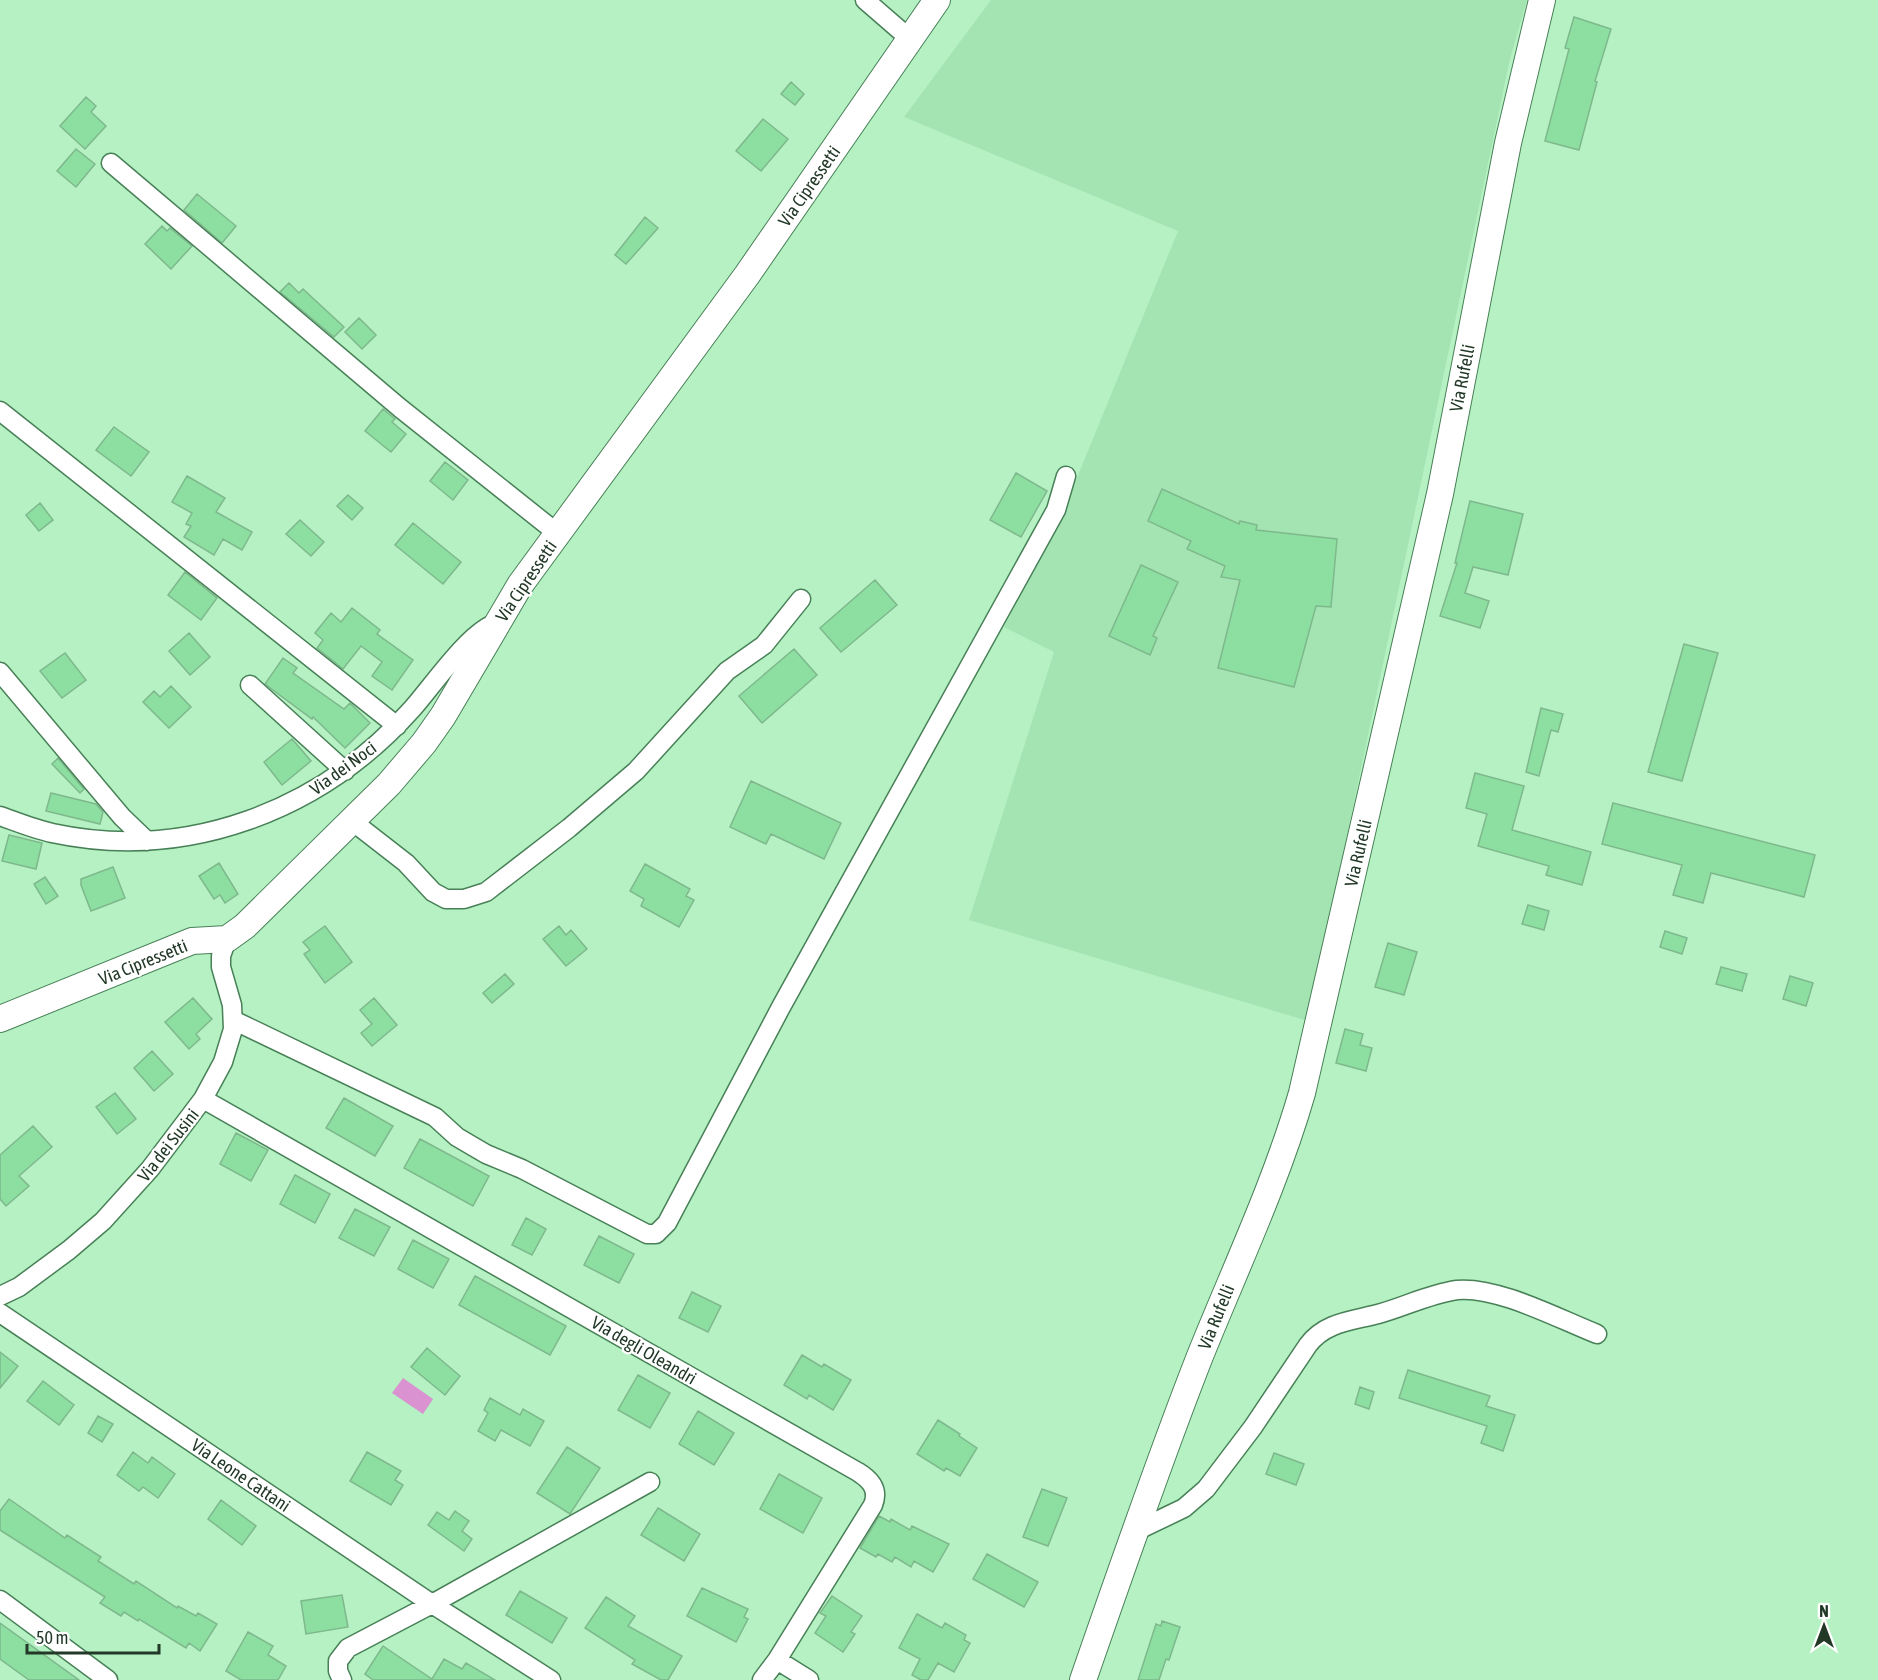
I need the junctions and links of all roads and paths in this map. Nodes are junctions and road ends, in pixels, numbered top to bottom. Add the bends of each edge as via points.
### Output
1 (865, 0) edge
2 (937, 0) edge
3 (1542, 0) edge
4 (910, 39) junction
5 (111, 163) dead end
6 (0, 411) edge
7 (1066, 476) dead end
8 (557, 533) junction
9 (801, 599) dead end
10 (497, 623) junction
11 (0, 672) edge
12 (250, 685) dead end
13 (397, 726) junction
14 (345, 771) junction
15 (0, 816) edge
16 (352, 821) junction
17 (147, 842) junction
18 (226, 939) junction
19 (0, 1019) edge
20 (233, 1020) junction
21 (203, 1099) junction
22 (5, 1294) edge
23 (0, 1313) edge
24 (1597, 1334) dead end
25 (49, 1347) junction
26 (650, 1482) dead end
27 (1134, 1532) junction
28 (0, 1600) edge
29 (432, 1604) junction
30 (777, 1660) junction
31 (108, 1680) edge
32 (342, 1680) edge
33 (551, 1680) edge
34 (762, 1680) edge
35 (809, 1680) edge
36 (1083, 1680) edge

1 - 4 street
2 - 4 street, Via Cipressetti
3 - 27 street, Via Rufelli via 1508,143 1440,494 1302,1093 1276,1170
4 - 8 street, Via Cipressetti via 740,285
5 - 8 street via 393,402
6 - 13 street
7 - 20 street via 1056,510 781,1007 667,1223 656,1234 647,1234 522,1169 486,1155 435,1117
8 - 10 street, Via Cipressetti
9 - 16 street via 764,645 727,671 636,771 486,892 464,899 446,899
10 - 13 street, Via dei Noci via 474,637
10 - 16 street, Via Cipressetti via 429,736
11 - 17 street
12 - 14 street
13 - 14 street, Via dei Noci
14 - 17 street, Via dei Noci via 283,808 247,822 193,836
15 - 17 street, Via dei Noci via 66,836
16 - 18 street, Via Cipressetti via 245,926
18 - 19 street, Via Cipressetti via 192,941
18 - 20 street, Via dei Susini via 221,967
20 - 21 street, Via dei Susini via 228,1050
21 - 22 street, Via dei Susini via 108,1216 69,1250
21 - 30 street, Via degli Oleandri via 871,1482 875,1492 873,1505
22 - 25 street, Via Leone Cattani
23 - 25 street, Via Leone Cattani
24 - 27 street via 1500,1295 1477,1290 1455,1290 1327,1327 1315,1335 1206,1489 1184,1508
25 - 29 street, Via Leone Cattani
26 - 29 street
27 - 36 street, Via Rufelli
28 - 31 street
29 - 32 street via 344,1652 337,1666
29 - 33 street, Via Leone Cattani
30 - 34 street
30 - 35 street

